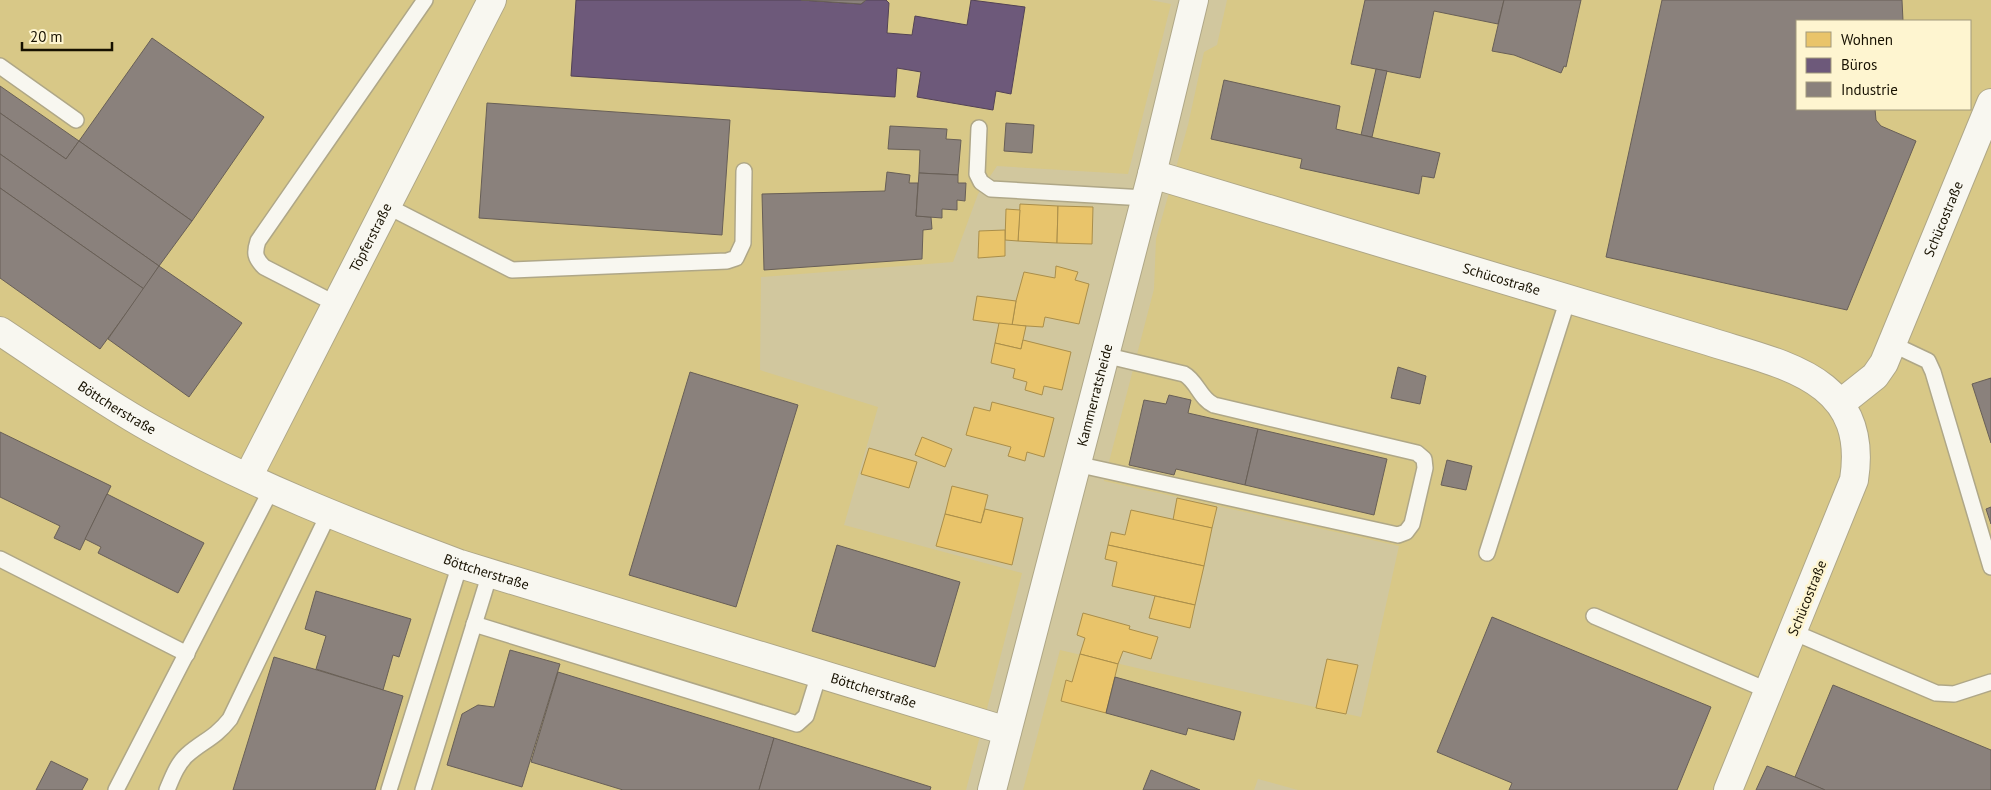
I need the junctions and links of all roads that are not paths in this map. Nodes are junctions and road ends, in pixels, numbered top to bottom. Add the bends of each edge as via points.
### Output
1 (425, 0) edge
2 (492, 0) edge
3 (1194, 0) edge
4 (0, 66) edge
5 (1991, 104) edge
6 (76, 120) dead end
7 (980, 128) dead end
8 (744, 171) dead end
9 (1148, 186) junction
10 (388, 206) junction
11 (1568, 299) junction
12 (336, 304) junction
13 (0, 330) edge
14 (1892, 344) junction
15 (1104, 356) junction
16 (1841, 404) junction
17 (1076, 464) junction
18 (260, 482) junction
19 (329, 513) junction
20 (1487, 553) dead end
21 (0, 559) edge
22 (460, 564) junction
23 (1991, 567) edge
24 (490, 573) junction
25 (1594, 616) dead end
26 (474, 624) junction
27 (1793, 632) junction
28 (187, 654) junction
29 (819, 674) junction
30 (1991, 682) edge
31 (1769, 691) junction
32 (1007, 731) junction
33 (116, 790) edge
34 (167, 790) edge
35 (389, 790) edge
36 (423, 790) edge
37 (992, 790) edge
38 (1728, 790) edge

1 - 12 lane via 258,241 255,252 264,267
2 - 10 street, Töpferstraße
3 - 9 street, Kammerratsheide
4 - 6 lane
5 - 14 street, Schücostraße
7 - 9 lane via 977,174 981,182 991,189
8 - 10 lane via 743,243 736,258 727,261 512,270
9 - 11 street, Schücostraße
9 - 15 street, Kammerratsheide
10 - 12 street, Töpferstraße
11 - 16 street, Schücostraße via 1797,370 1814,378
11 - 20 lane
12 - 18 street, Töpferstraße
13 - 18 street, Böttcherstraße via 152,429
14 - 16 street, Schücostraße via 1875,376
14 - 23 lane via 1928,361 1933,372
15 - 17 street, Kammerratsheide
15 - 17 lane via 1184,374 1214,406 1417,453 1424,459 1424,468 1412,524 1406,532 1398,535
16 - 27 street, Schücostraße via 1855,436 1858,458 1854,480
17 - 32 street, Kammerratsheide
18 - 19 street, Böttcherstraße
18 - 28 lane
19 - 22 street, Böttcherstraße
19 - 34 lane via 230,719 218,734 187,755
21 - 28 lane
22 - 24 street, Böttcherstraße
22 - 35 lane
24 - 26 lane
24 - 29 street, Böttcherstraße
25 - 31 lane
26 - 29 lane via 796,724 806,716
26 - 36 lane
27 - 30 lane via 1936,693 1954,694
27 - 31 street, Schücostraße
28 - 33 lane
29 - 32 street, Böttcherstraße
31 - 38 street, Schücostraße
32 - 37 street, Kammerratsheide

